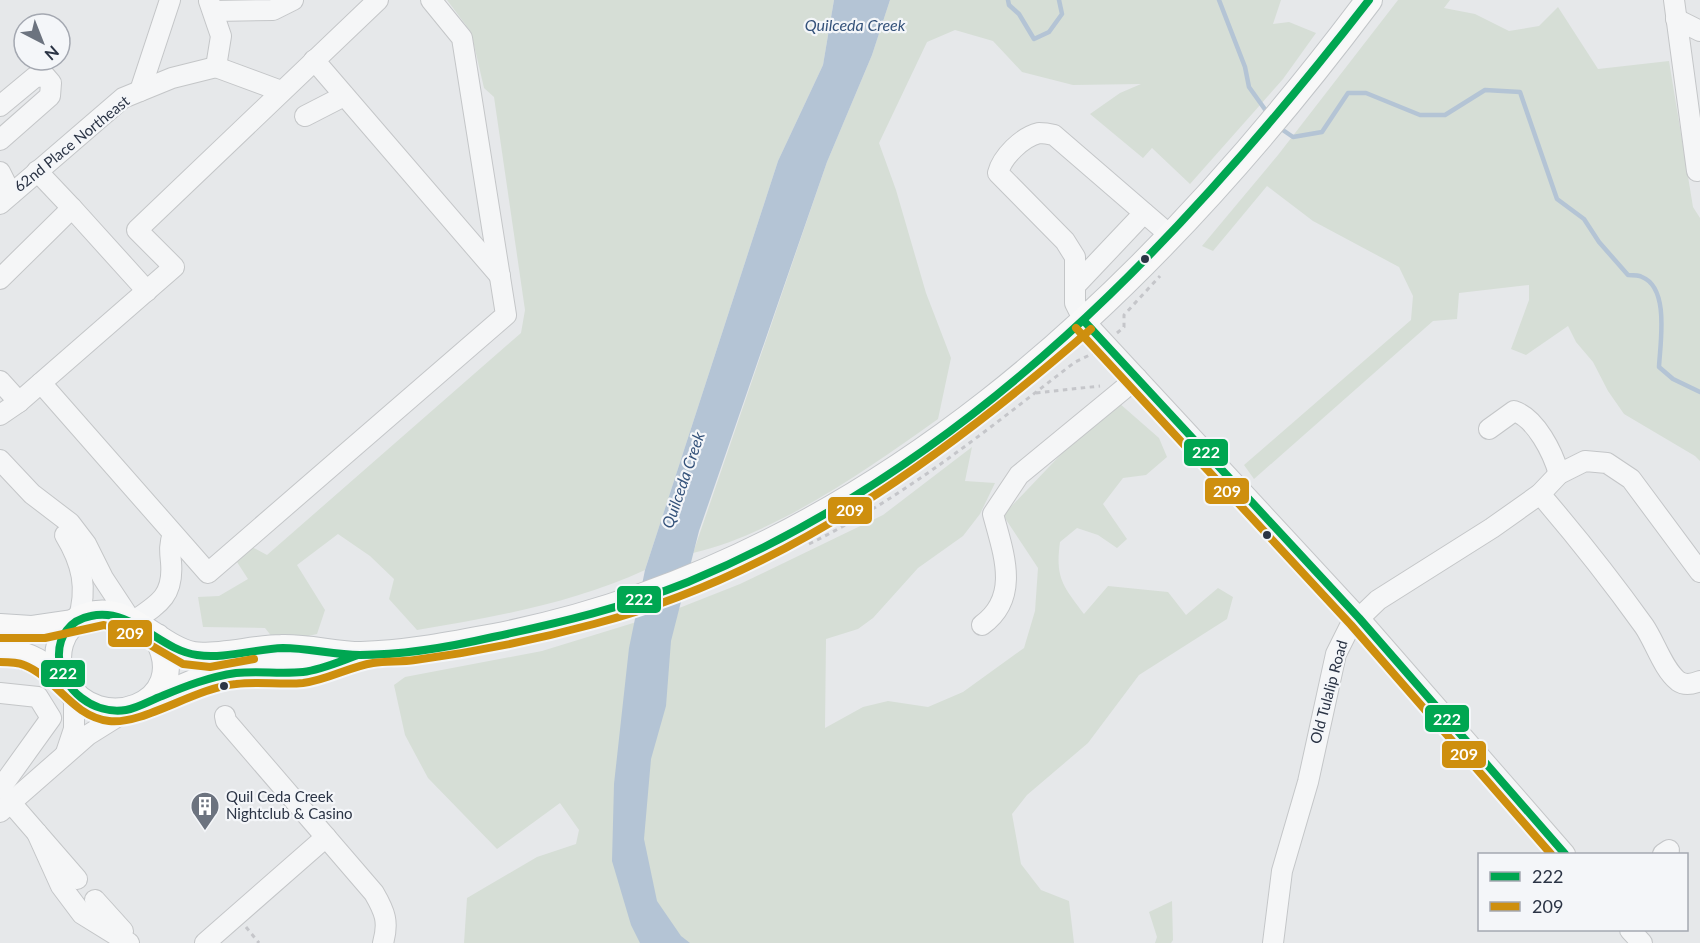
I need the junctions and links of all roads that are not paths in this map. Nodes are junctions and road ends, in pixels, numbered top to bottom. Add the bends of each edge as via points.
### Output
1 (170, 0) edge
2 (293, 0) edge
3 (378, 0) edge
4 (431, 0) edge
5 (1369, 0) edge
6 (211, 6) edge
7 (1675, 10) edge
8 (1700, 31) edge
9 (314, 60) junction
10 (216, 67) junction
11 (140, 91) junction
12 (281, 91) junction
13 (344, 96) junction
14 (0, 106) edge
15 (305, 116) dead end
16 (0, 140) edge
17 (37, 171) junction
18 (1697, 171) dead end
19 (0, 172) edge
20 (5, 199) edge
21 (72, 208) junction
22 (1144, 213) junction
23 (1171, 236) junction
24 (500, 276) junction
25 (0, 279) edge
26 (1075, 286) junction
27 (147, 291) junction
28 (1084, 321) junction
29 (1137, 378) junction
30 (0, 381) edge
31 (41, 383) junction
32 (19, 402) junction
33 (0, 415) edge
34 (0, 428) edge
35 (1489, 429) dead end
36 (0, 460) edge
37 (1559, 474) junction
38 (1540, 494) junction
39 (52, 511) junction
40 (173, 534) junction
41 (1700, 572) edge
42 (1359, 618) junction
43 (75, 621) junction
44 (132, 622) junction
45 (982, 625) dead end
46 (0, 627) edge
47 (158, 637) junction
48 (0, 651) edge
49 (358, 655) junction
50 (1700, 681) edge
51 (70, 689) junction
52 (0, 693) edge
53 (139, 706) junction
54 (225, 716) dead end
55 (66, 754) junction
56 (4, 801) edge
57 (37, 833) junction
58 (326, 837) junction
59 (1563, 853) edge
60 (77, 879) dead end
61 (95, 900) dead end
62 (1631, 931) edge
63 (131, 943) edge
64 (205, 943) edge
65 (383, 943) edge
66 (1273, 943) edge
67 (1642, 943) edge

1 - 11 street
2 - 6 street via 273,10
3 - 9 street
4 - 24 street via 462,38
5 - 23 main road via 1289,103
6 - 10 street via 221,36
7 - 8 street
7 - 18 street
9 - 12 street
9 - 13 street
10 - 11 street, 62nd Place Northeast
10 - 12 street
11 - 17 street, 62nd Place Northeast via 123,98
12 - 27 street via 137,230 174,267
13 - 15 street
13 - 24 street
14 - 16 street via 35,77 45,76 51,83 52,93 47,100
17 - 20 street, 62nd Place Northeast
17 - 21 street
19 - 20 street
21 - 25 street
21 - 27 street
22 - 23 street
22 - 26 street
22 - 26 street via 1054,135 1039,134 1020,143 1000,164 998,172 1065,241 1075,258
23 - 28 main road
24 - 40 street via 506,315 208,573
26 - 28 street via 1075,303
27 - 31 street
28 - 29 street
28 - 49 main road via 1027,373 883,479 743,557 674,587 519,632 460,644
29 - 42 street
29 - 45 street via 1019,475 993,514 1007,569 1005,596
30 - 32 street
31 - 32 street
31 - 40 street
32 - 33 street
32 - 34 street
35 - 37 street via 1514,411 1524,415 1555,459
36 - 39 street
37 - 38 street, Old Tulalip Road
37 - 41 street via 1585,461 1616,467 1631,478
38 - 42 street, Old Tulalip Road via 1378,600
38 - 50 street via 1646,629 1671,673 1690,685
39 - 43 street via 81,566 83,604
39 - 44 street via 70,523 86,544
40 - 44 street via 169,547 169,592
42 - 59 street
42 - 66 street, Old Tulalip Road via 1348,628 1336,654 1308,782 1282,871
43 - 44 main road via 89,615 104,615
43 - 46 main road via 31,629
43 - 51 main road via 63,633 59,647 60,666
44 - 47 main road
47 - 49 main road via 179,651 197,656 286,648
47 - 53 main road via 165,651 164,684
48 - 51 main road via 26,654 55,673
49 - 53 main road via 308,672 228,674 179,688
51 - 53 main road via 103,711
51 - 55 street via 74,729
52 - 56 street via 38,697 51,718
53 - 55 street via 103,723
54 - 58 street
55 - 56 street
56 - 57 street
57 - 60 street
57 - 63 street via 61,886 82,914
58 - 64 street
58 - 65 street via 386,913
61 - 63 street
62 - 67 street

